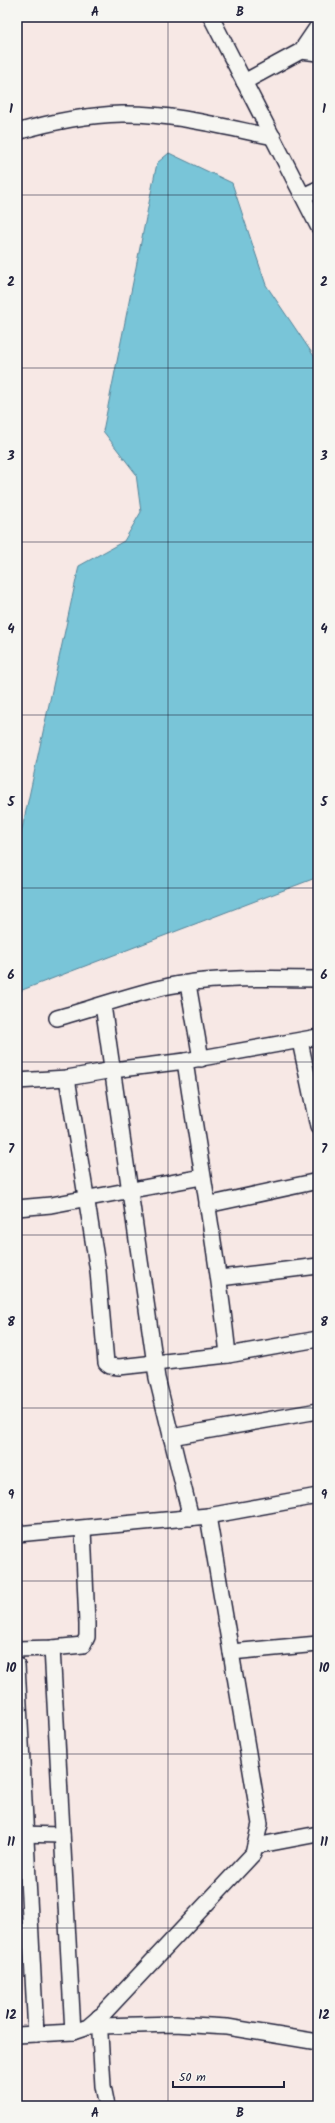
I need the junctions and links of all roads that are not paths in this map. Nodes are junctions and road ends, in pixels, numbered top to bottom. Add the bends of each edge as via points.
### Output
1 (211, 17) edge
2 (318, 26) edge
3 (301, 51) junction
4 (318, 53) edge
5 (244, 82) junction
6 (17, 132) edge
7 (273, 137) junction
8 (318, 189) edge
9 (303, 196) junction
10 (318, 226) edge
11 (318, 979) edge
12 (188, 984) junction
13 (103, 1005) junction
14 (57, 1018) dead end
15 (318, 1037) edge
16 (300, 1041) junction
17 (201, 1058) junction
18 (185, 1061) junction
19 (112, 1070) junction
20 (67, 1078) junction
21 (17, 1081) edge
22 (318, 1127) edge
23 (202, 1177) junction
24 (318, 1181) edge
25 (129, 1190) junction
26 (86, 1199) junction
27 (207, 1205) junction
28 (17, 1208) edge
29 (318, 1266) edge
30 (220, 1278) junction
31 (318, 1339) edge
32 (228, 1355) junction
33 (156, 1362) junction
34 (318, 1411) edge
35 (171, 1437) junction
36 (318, 1496) edge
37 (208, 1516) junction
38 (191, 1518) junction
39 (83, 1528) junction
40 (17, 1534) edge
41 (318, 1644) edge
42 (52, 1648) junction
43 (17, 1649) edge
44 (231, 1652) junction
45 (17, 1665) edge
46 (21, 1834) edge
47 (318, 1834) edge
48 (62, 1835) junction
49 (255, 1846) junction
50 (100, 2022) junction
51 (73, 2032) junction
52 (36, 2034) junction
53 (17, 2035) edge
54 (318, 2042) edge
55 (107, 2106) edge

1 - 5 street
2 - 3 street
3 - 4 street
3 - 5 street
5 - 7 street
6 - 7 street via 50,122 122,114 182,118
7 - 9 street
8 - 9 street
9 - 10 street
11 - 12 street via 289,978
12 - 13 street via 170,986
12 - 17 street
13 - 14 street
13 - 19 street
15 - 16 street
16 - 17 street
16 - 22 street
17 - 18 street
18 - 19 street
18 - 23 street
19 - 20 street
19 - 25 street
20 - 21 street
20 - 26 street
23 - 25 street
23 - 27 street
24 - 27 street
25 - 26 street
25 - 33 street
26 - 28 street
26 - 33 street via 98,1271 106,1363 119,1367
27 - 30 street
29 - 30 street
30 - 32 street
31 - 32 street
32 - 33 street
33 - 35 street via 157,1378
34 - 35 street
35 - 38 street
36 - 37 street
37 - 38 street
37 - 44 street
38 - 39 street
39 - 40 street
39 - 42 street via 87,1637 83,1645
41 - 44 street
42 - 43 street
42 - 48 street
44 - 49 street via 260,1824
45 - 46 street
46 - 48 street
46 - 52 street
47 - 49 street
48 - 51 street
49 - 50 street via 254,1854
50 - 51 street
50 - 54 street via 220,2026
50 - 55 street via 103,2086
51 - 52 street
52 - 53 street

